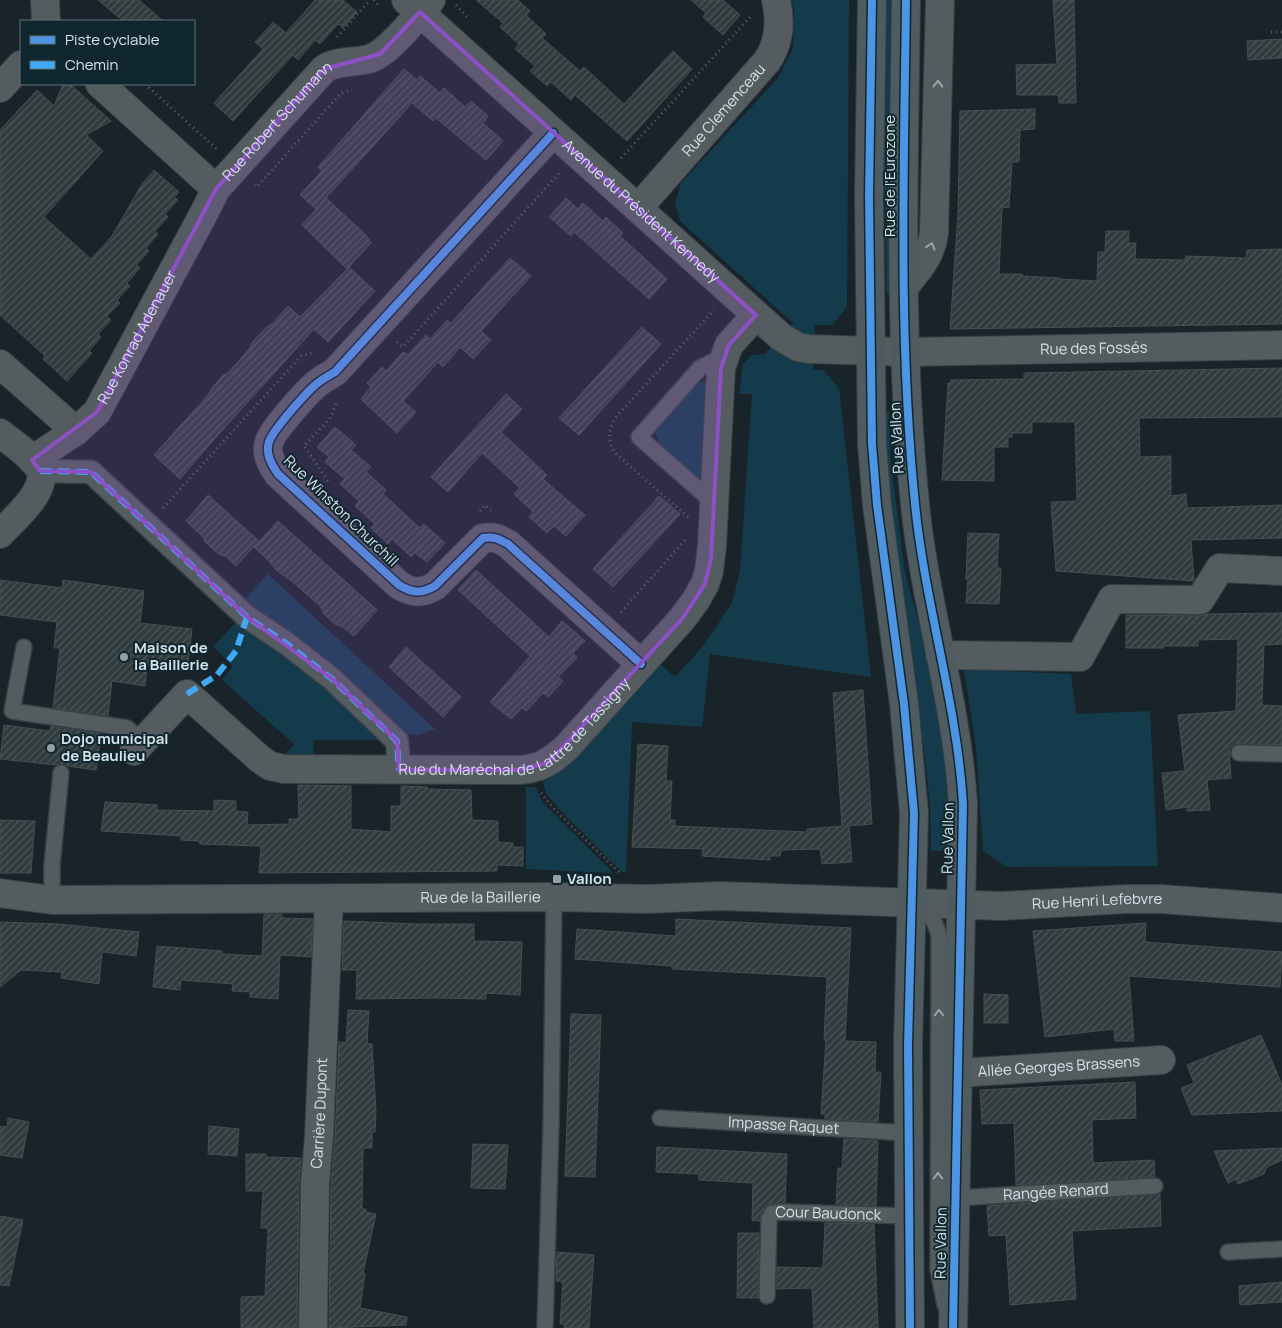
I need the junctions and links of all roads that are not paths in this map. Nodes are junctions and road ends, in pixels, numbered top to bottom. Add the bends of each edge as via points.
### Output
1 (45, 0) edge
2 (872, 0) edge
3 (906, 0) edge
4 (940, 0) edge
5 (419, 4) edge
6 (765, 7) edge
7 (46, 20) edge
8 (20, 66) edge
9 (101, 85) edge
10 (0, 88) edge
11 (545, 142) junction
12 (216, 189) junction
13 (638, 208) junction
14 (905, 286) junction
15 (756, 315) junction
16 (1282, 345) edge
17 (870, 352) junction
18 (906, 352) junction
19 (724, 356) junction
20 (0, 364) edge
21 (76, 431) junction
22 (0, 433) edge
23 (36, 466) junction
24 (708, 513) junction
25 (0, 534) edge
26 (1282, 571) edge
27 (24, 647) dead end
28 (940, 655) junction
29 (641, 664) junction
30 (138, 746) joint
31 (1239, 753) dead end
32 (1282, 754) edge
33 (399, 770) junction
34 (61, 774) dead end
35 (0, 893) edge
36 (554, 897) junction
37 (329, 899) junction
38 (52, 900) junction
39 (910, 902) junction
40 (0, 903) edge
41 (961, 905) junction
42 (1282, 908) edge
43 (1161, 1060) dead end
44 (958, 1073) junction
45 (660, 1118) dead end
46 (908, 1133) junction
47 (1155, 1186) dead end
48 (956, 1198) junction
49 (909, 1216) junction
50 (1282, 1249) edge
51 (1228, 1252) dead end
52 (767, 1296) dead end
53 (314, 1328) edge
54 (545, 1328) edge
55 (910, 1328) edge
56 (952, 1328) edge

1 - 7 street
2 - 17 main road, Rue de l'Eurozone
3 - 14 main road, Rue de l'Eurozone
14 -> 4 street via 929,255 934,233
5 - 11 street, Avenue du Président Kennedy
5 - 12 street, Rue Robert Schumann via 390,46 380,54 332,64 324,69
6 - 13 street, Rue Clemenceau via 779,22 775,49 768,61
8 - 10 street
9 - 12 street, Rue Robert Schumann
11 - 13 street, Avenue du Président Kennedy via 569,168
11 - 29 street, Rue Winston Churchill via 335,372 317,383 273,432 268,442 268,453 278,474 399,586 419,593 427,591 483,538 491,536 508,544
12 - 21 street, Rue Konrad Adenauer via 97,412
13 - 15 street, Avenue du Président Kennedy
14 - 18 main road, Rue de l'Eurozone
15 - 17 street, Avenue du Président Kennedy via 798,347
15 - 19 street, Rue du Maréchal de Lattre de Tassigny via 729,345
16 - 18 street, Rue des Fossés
17 - 18 street, Avenue du Président Kennedy
17 - 39 main road, Rue Vallon via 877,505 913,795
18 - 28 main road, Rue Vallon via 917,528
19 - 24 street, Rue du Maréchal de Lattre de Tassigny
19 - 24 lane via 700,368 639,436
20 - 21 street
21 - 23 street, Rue Konrad Adenauer
22 - 23 street
23 - 25 street via 41,479 36,494
23 - 33 street via 91,472 247,617 332,679 398,741
24 - 29 street, Rue du Maréchal de Lattre de Tassigny via 711,559 705,584 682,618
26 - 28 street via 1220,568 1200,600 1112,599 1080,657
27 - 30 lane via 12,711 127,728
28 - 41 main road, Rue Vallon via 962,780
29 - 33 street, Rue du Maréchal de Lattre de Tassigny via 548,764 532,770
30 - 33 street, Rue du Maréchal de Lattre de Tassigny via 187,694 270,766 284,769
31 - 32 lane
34 - 38 lane
35 - 38 street, Rue de la Baillerie
36 - 37 street, Rue de la Baillerie
36 - 39 street, Rue de la Baillerie via 646,899 720,896
36 - 54 lane
37 - 38 street, Rue de la Baillerie
37 - 53 street, Carrière Dupont via 319,1137 314,1184
38 - 40 street, Rue de la Baillerie
39 - 41 street, Rue Henri Lefebvre
39 - 46 main road, Rue Vallon
56 -> 39 lane, Rue Vallon via 938,1270 939,936 934,920
41 - 42 street, Rue Henri Lefebvre via 1153,899
41 - 44 main road, Rue Vallon
43 - 44 street, Allée Georges Brassens
44 - 48 main road, Rue Vallon
45 - 46 lane, Impasse Raquet
46 - 49 main road, Rue Vallon
47 - 48 lane, Rangée Renard
48 - 56 main road, Rue Vallon
49 - 52 lane, Cour Baudonck via 772,1213 769,1219
49 - 55 main road, Rue Vallon
50 - 51 lane

